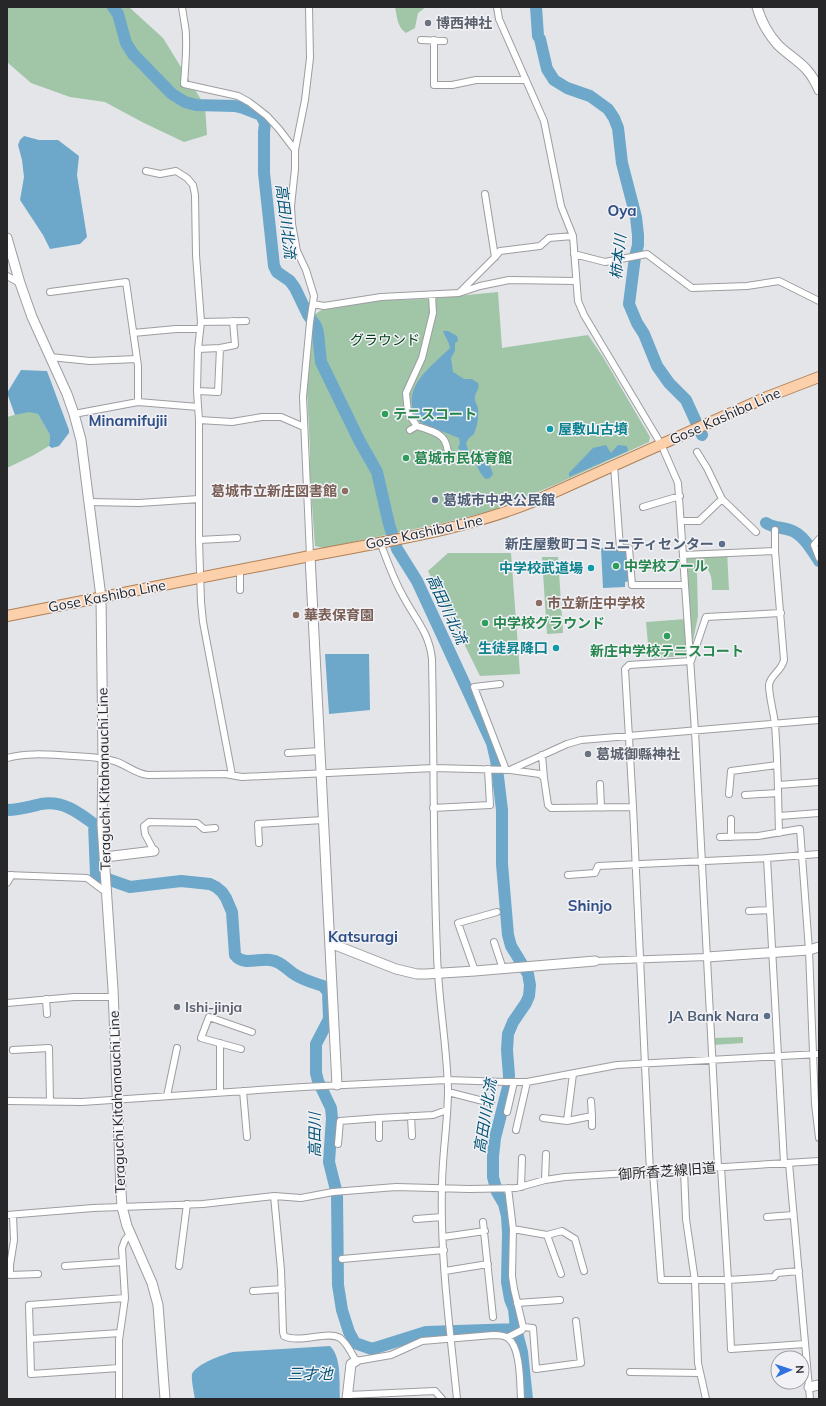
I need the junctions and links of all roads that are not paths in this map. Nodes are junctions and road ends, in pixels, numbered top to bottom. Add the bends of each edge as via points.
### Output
1 (182, 7) edge
2 (309, 7) edge
3 (497, 7) edge
4 (757, 7) edge
5 (421, 40) dead end
6 (434, 40) junction
7 (444, 41) dead end
8 (526, 80) junction
9 (819, 90) edge
10 (295, 150) junction
11 (146, 171) dead end
12 (485, 194) dead end
13 (573, 236) junction
14 (7, 238) edge
15 (574, 254) junction
16 (496, 257) junction
17 (7, 276) edge
18 (576, 282) junction
19 (20, 283) junction
20 (50, 292) dead end
21 (459, 294) junction
22 (432, 295) junction
23 (819, 301) edge
24 (313, 304) junction
25 (233, 321) junction
26 (246, 321) dead end
27 (201, 322) junction
28 (200, 329) junction
29 (133, 333) junction
30 (220, 348) junction
31 (198, 349) junction
32 (50, 357) junction
33 (137, 359) junction
34 (819, 377) edge
35 (197, 391) junction
36 (138, 402) junction
37 (198, 408) junction
38 (74, 414) junction
39 (199, 420) junction
40 (417, 426) junction
41 (304, 427) junction
42 (410, 430) dead end
43 (661, 444) junction
44 (697, 452) dead end
45 (448, 460) dead end
46 (614, 465) junction
47 (680, 496) junction
48 (199, 499) junction
49 (722, 499) junction
50 (88, 502) junction
51 (643, 507) dead end
52 (682, 521) junction
53 (775, 530) dead end
54 (756, 532) dead end
55 (237, 538) dead end
56 (819, 539) edge
57 (198, 540) junction
58 (390, 540) junction
59 (775, 551) junction
60 (683, 555) junction
61 (310, 556) junction
62 (819, 558) edge
63 (240, 570) junction
64 (200, 578) junction
65 (685, 585) junction
66 (240, 590) dead end
67 (101, 597) junction
68 (781, 613) junction
69 (7, 616) edge
70 (691, 661) junction
71 (500, 684) dead end
72 (819, 720) edge
73 (775, 724) junction
74 (696, 732) junction
75 (630, 737) junction
76 (320, 751) junction
77 (288, 752) dead end
78 (542, 755) junction
79 (7, 758) edge
80 (103, 758) junction
81 (777, 765) junction
82 (434, 768) junction
83 (488, 769) junction
84 (506, 770) junction
85 (321, 773) junction
86 (232, 775) junction
87 (544, 778) junction
88 (819, 782) edge
89 (600, 784) dead end
90 (778, 785) junction
91 (778, 793) junction
92 (729, 794) dead end
93 (745, 795) dead end
94 (633, 807) junction
95 (433, 808) junction
96 (601, 808) junction
97 (819, 814) edge
98 (779, 816) junction
99 (731, 819) dead end
100 (323, 820) junction
101 (215, 828) dead end
102 (779, 833) junction
103 (720, 837) dead end
104 (730, 837) junction
105 (259, 842) dead end
106 (154, 851) joint
107 (819, 854) edge
108 (803, 855) junction
109 (105, 857) junction
110 (767, 858) junction
111 (701, 861) junction
112 (636, 864) junction
113 (9, 875) edge
114 (568, 875) dead end
115 (7, 883) edge
116 (107, 888) junction
117 (770, 910) junction
118 (749, 911) dead end
119 (498, 912) dead end
120 (494, 942) dead end
121 (330, 943) junction
122 (819, 947) edge
123 (809, 950) junction
124 (772, 953) junction
125 (707, 957) junction
126 (640, 959) junction
127 (595, 961) joint
128 (503, 969) junction
129 (475, 971) junction
130 (439, 974) junction
131 (113, 997) junction
132 (46, 998) junction
133 (7, 1003) edge
134 (47, 1014) dead end
135 (252, 1032) dead end
136 (220, 1043) junction
137 (177, 1048) dead end
138 (241, 1049) dead end
139 (12, 1050) dead end
140 (816, 1054) edge
141 (778, 1056) junction
142 (712, 1060) junction
143 (646, 1063) junction
144 (573, 1074) junction
145 (447, 1080) junction
146 (514, 1082) junction
147 (528, 1082) junction
148 (337, 1085) junction
149 (243, 1091) junction
150 (220, 1092) junction
151 (448, 1092) junction
152 (167, 1096) junction
153 (117, 1100) junction
154 (7, 1101) edge
155 (591, 1101) dead end
156 (50, 1102) junction
157 (491, 1103) dead end
158 (446, 1110) junction
159 (507, 1112) dead end
160 (411, 1116) junction
161 (592, 1116) junction
162 (379, 1118) junction
163 (543, 1118) dead end
164 (567, 1121) junction
165 (592, 1126) dead end
166 (516, 1130) dead end
167 (412, 1136) dead end
168 (246, 1137) dead end
169 (379, 1138) dead end
170 (819, 1138) edge
171 (338, 1144) dead end
172 (546, 1154) dead end
173 (522, 1158) dead end
174 (819, 1161) edge
175 (786, 1163) junction
176 (719, 1167) junction
177 (684, 1170) junction
178 (652, 1172) junction
179 (545, 1180) junction
180 (442, 1187) junction
181 (520, 1187) junction
182 (508, 1188) junction
183 (274, 1196) junction
184 (187, 1204) junction
185 (122, 1207) junction
186 (10, 1215) edge
187 (793, 1215) junction
188 (442, 1217) junction
189 (767, 1217) dead end
190 (416, 1219) dead end
191 (483, 1222) dead end
192 (513, 1229) junction
193 (484, 1231) junction
194 (130, 1234) junction
195 (547, 1236) junction
196 (443, 1237) junction
197 (444, 1250) junction
198 (342, 1259) dead end
199 (123, 1262) junction
200 (488, 1264) junction
201 (66, 1266) dead end
202 (179, 1266) dead end
203 (799, 1270) junction
204 (445, 1271) junction
205 (584, 1271) dead end
206 (38, 1274) dead end
207 (561, 1274) dead end
208 (728, 1280) junction
209 (695, 1281) junction
210 (282, 1289) junction
211 (253, 1290) dead end
212 (125, 1298) junction
213 (560, 1300) dead end
214 (517, 1303) junction
215 (493, 1317) dead end
216 (576, 1321) dead end
217 (523, 1329) junction
218 (120, 1333) junction
219 (510, 1336) junction
220 (451, 1338) junction
221 (30, 1339) junction
222 (805, 1344) junction
223 (806, 1350) edge
224 (356, 1361) junction
225 (119, 1368) junction
226 (630, 1372) dead end
227 (700, 1373) junction
228 (347, 1397) edge
229 (119, 1399) edge
230 (165, 1399) edge
231 (442, 1399) edge
232 (457, 1399) edge
233 (521, 1399) edge
234 (706, 1399) edge

1 - 10 street via 186,58 184,84 238,96 249,102 267,116
2 - 10 street via 310,58
3 - 8 street via 499,19
4 - 9 main road via 772,37 807,68
5 - 6 street
6 - 7 street
6 - 8 street via 434,85 452,85 476,80
8 - 13 street via 544,121 561,206
10 - 24 street via 292,224 297,251 314,296
11 - 27 street via 160,174 176,171 193,185
12 - 16 street
13 - 15 street
13 - 16 street via 549,238 540,246 500,251
14 - 19 main road, Teraguchi Kitahanauchi Line
15 - 18 street
15 - 23 street via 605,262 647,254 692,288 746,286 779,281
16 - 21 street
17 - 19 street
18 - 21 street via 509,280 480,286
18 - 43 street via 578,301 584,315
19 - 32 main road, Teraguchi Kitahanauchi Line
20 - 29 street via 126,282
21 - 22 street
22 - 24 street via 381,297 324,306
22 - 40 street via 433,313 422,358 406,393 408,413
24 - 41 street via 303,397
25 - 26 street
25 - 27 street
25 - 30 street via 235,345
27 - 28 street
28 - 29 street
28 - 31 street
29 - 33 street
30 - 31 street
30 - 35 street via 218,392
31 - 35 street
32 - 33 street via 90,361
32 - 38 main road, Teraguchi Kitahanauchi Line
33 - 36 street
34 - 43 main road, Gose Kashiba Line
35 - 37 street
36 - 37 street
36 - 38 street
37 - 39 street
38 - 50 main road, Teraguchi Kitahanauchi Line via 81,440
39 - 41 street via 232,422 281,417
39 - 48 street
40 - 42 street
40 - 45 street via 440,435 448,448
41 - 61 street
43 - 46 main road, Gose Kashiba Line
43 - 47 street via 676,475
44 - 49 street
46 - 58 main road, Gose Kashiba Line via 502,514
46 - 65 street via 620,548 629,548 632,585
47 - 51 street
47 - 52 street
48 - 50 street via 139,503
48 - 57 street
49 - 52 street via 699,521
49 - 54 street
50 - 67 main road, Teraguchi Kitahanauchi Line
52 - 60 street
53 - 59 street
55 - 57 street
56 - 62 street via 814,545
57 - 64 street
58 - 61 main road, Gose Kashiba Line
58 - 82 street via 402,594 425,631 431,650
59 - 60 street
59 - 68 street
60 - 65 street
61 - 63 main road, Gose Kashiba Line
61 - 76 main road
63 - 64 main road, Gose Kashiba Line
63 - 66 street
64 - 67 main road, Gose Kashiba Line
64 - 86 street via 203,622
65 - 70 street
67 - 69 main road, Gose Kashiba Line
67 - 80 main road, Teraguchi Kitahanauchi Line
68 - 70 street via 706,617
68 - 73 street via 784,660 783,666 774,675 769,686
70 - 74 street
70 - 75 street via 629,665 625,670
71 - 84 street via 474,687
72 - 73 street
73 - 74 street
73 - 81 street
74 - 75 street
74 - 111 street
75 - 78 street via 581,740
75 - 94 street
76 - 77 street
76 - 85 main road
78 - 84 street
78 - 87 street
79 - 80 street via 45,754
80 - 86 street via 121,763 143,775
80 - 109 main road, Teraguchi Kitahanauchi Line via 102,819
81 - 90 street
81 - 92 street via 730,771
82 - 83 street
82 - 85 street
82 - 95 street
83 - 84 street
83 - 95 street via 490,805
84 - 87 street via 540,774
85 - 86 street via 242,777
85 - 100 main road
87 - 96 street via 548,805 551,808
88 - 90 street
89 - 96 street
90 - 91 street
91 - 93 street
91 - 98 street
94 - 96 street
94 - 112 street
95 - 130 street
97 - 98 street
98 - 102 street
99 - 104 street
100 - 105 street via 258,824
100 - 121 main road
101 - 106 street via 204,829 197,822 149,822 144,826 145,834
102 - 104 street
102 - 108 street via 800,829
103 - 104 street
106 - 109 main road
107 - 108 street
108 - 110 street
108 - 123 street
109 - 116 main road, Teraguchi Kitahanauchi Line
110 - 111 street
110 - 117 street
111 - 112 street
111 - 125 street
112 - 114 street via 598,866 595,873
112 - 126 street
113 - 115 street
113 - 116 street via 87,878
116 - 131 main road, Teraguchi Kitahanauchi Line
117 - 118 street
117 - 124 street
119 - 129 street via 458,923
120 - 128 street
121 - 130 main road via 407,972
121 - 148 main road
122 - 123 main road
123 - 124 main road
123 - 140 street
124 - 125 main road
124 - 141 street
125 - 126 street
125 - 142 street
126 - 127 street
126 - 143 street
127 - 128 main road
128 - 129 main road
129 - 130 main road
130 - 145 street
131 - 132 street
131 - 153 main road, Teraguchi Kitahanauchi Line
132 - 133 street
132 - 134 street
135 - 136 street via 209,1017 201,1038
136 - 138 street
136 - 150 street
137 - 152 street
139 - 156 street via 50,1048
140 - 141 street
140 - 170 street via 815,1104
141 - 142 street
141 - 175 street
142 - 143 street
142 - 176 street
143 - 144 street via 608,1066
143 - 178 street
144 - 147 street
144 - 164 street
145 - 146 street
145 - 148 street
145 - 151 street
146 - 147 street
146 - 159 street
147 - 166 street
148 - 149 street
149 - 150 street
149 - 168 street
150 - 152 street
151 - 157 street
151 - 158 street
152 - 153 street
153 - 156 street
153 - 185 main road, Teraguchi Kitahanauchi Line
154 - 156 street
155 - 161 street
158 - 160 street via 433,1115
158 - 180 street
160 - 162 street
160 - 167 street
161 - 164 street
161 - 165 street
162 - 169 street
162 - 171 street via 340,1122
163 - 164 street
172 - 179 street
173 - 181 street
174 - 175 street, 御所香芝線旧道
175 - 176 street, 御所香芝線旧道
175 - 187 street
176 - 177 street, 御所香芝線旧道
176 - 208 street
177 - 178 street, 御所香芝線旧道
177 - 209 street via 686,1219
178 - 179 street, 御所香芝線旧道
178 - 209 street via 661,1280
179 - 181 street, 御所香芝線旧道
180 - 182 street, 御所香芝線旧道
180 - 183 street, 御所香芝線旧道 via 396,1187 333,1192 301,1198
180 - 188 street
181 - 182 street, 御所香芝線旧道
182 - 192 street
183 - 184 street, 御所香芝線旧道
183 - 210 street
184 - 185 street, 御所香芝線旧道
184 - 202 street
185 - 186 street, 御所香芝線旧道
185 - 194 main road, Teraguchi Kitahanauchi Line
186 - 206 street via 14,1240 10,1275
187 - 189 street
187 - 203 street
188 - 190 street
188 - 196 street
191 - 193 street
192 - 195 street
192 - 214 street via 512,1276
193 - 196 street
193 - 200 street
194 - 199 street via 122,1243
194 - 230 main road, Teraguchi Kitahanauchi Line via 152,1283 158,1305
195 - 205 street via 562,1231 574,1239
195 - 207 street
196 - 197 street
197 - 198 street
197 - 204 street
199 - 201 street
199 - 212 street
200 - 204 street
200 - 215 street
203 - 208 street via 777,1272 774,1277
203 - 222 street
204 - 220 street
208 - 209 street
208 - 222 street via 731,1349
209 - 227 street
210 - 211 street
210 - 224 street via 284,1336 293,1339 336,1337 344,1342
212 - 218 street
212 - 221 street via 29,1305
213 - 214 street
214 - 217 street
216 - 217 street via 581,1363 536,1369 533,1328
217 - 219 street
218 - 221 street
218 - 225 street
219 - 220 street
219 - 233 street via 517,1354
220 - 224 street via 422,1341 391,1355
220 - 232 street
221 - 225 street via 31,1374
222 - 223 street
224 - 228 main road via 351,1364
225 - 229 street
226 - 227 street
227 - 234 street
228 - 231 street via 435,1392

